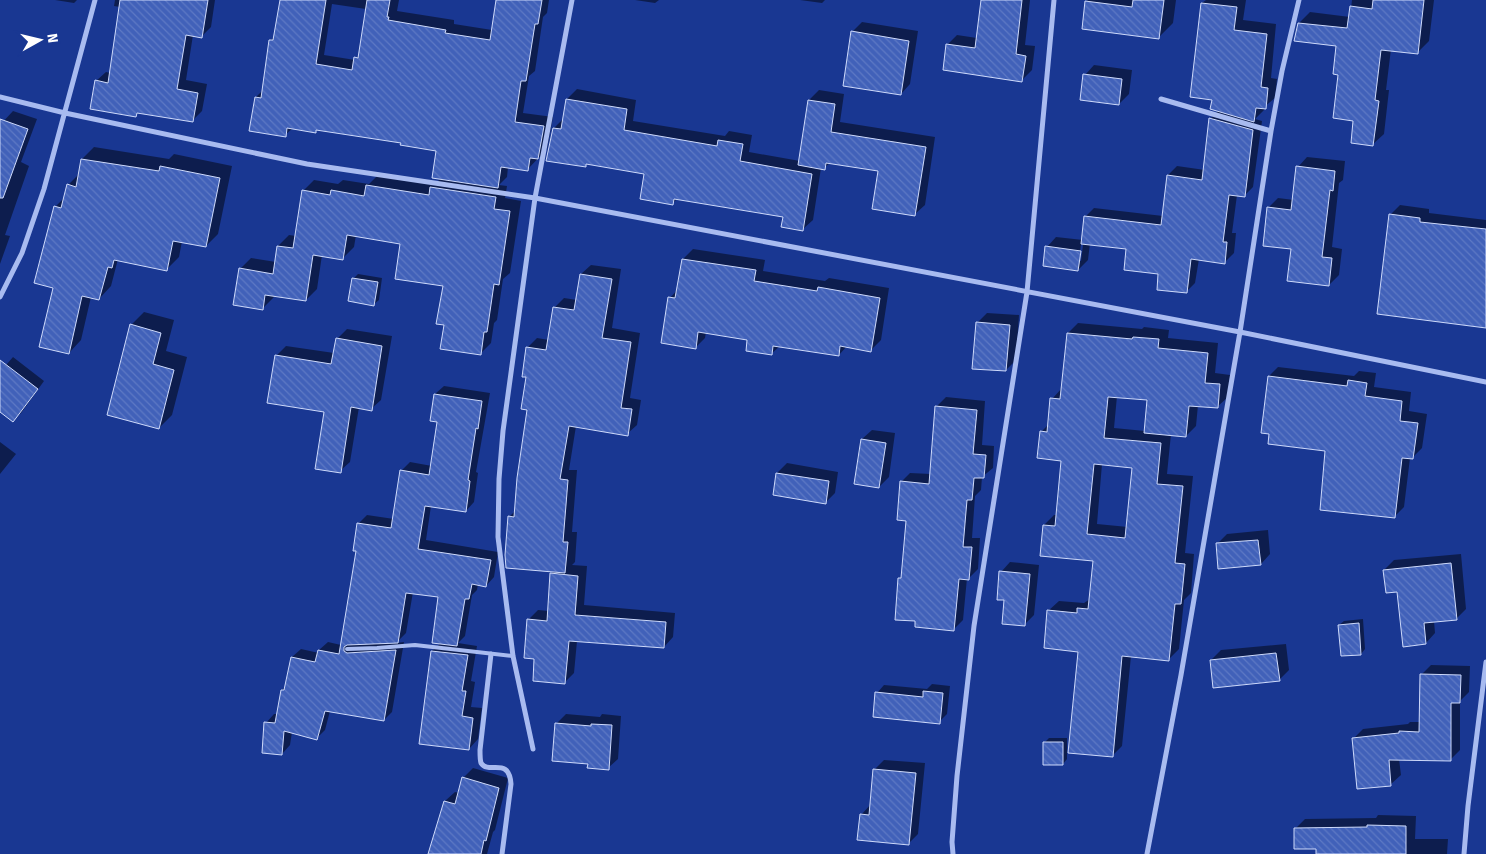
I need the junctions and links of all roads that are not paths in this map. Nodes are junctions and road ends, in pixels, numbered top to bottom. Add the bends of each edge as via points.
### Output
1 (95, 0) edge
2 (572, 0) edge
3 (1054, 0) edge
4 (1298, 0) edge
5 (0, 96) edge
6 (1161, 98) dead end
7 (65, 112) junction
8 (1272, 131) junction
9 (535, 198) junction
10 (1027, 292) junction
11 (0, 297) edge
12 (1240, 332) junction
13 (1486, 382) edge
14 (347, 649) dead end
15 (491, 654) junction
16 (513, 656) junction
17 (1486, 662) edge
18 (532, 749) dead end
19 (502, 854) edge
20 (953, 854) edge
21 (1147, 854) edge
22 (1464, 854) edge

1 - 7 street
2 - 9 street
3 - 10 street
4 - 8 street
5 - 7 street
6 - 8 street
7 - 9 street via 307,164
7 - 11 street via 22,253
8 - 12 street
9 - 10 street
9 - 16 street via 502,431 499,479 498,537
10 - 12 street
10 - 20 street via 974,626 957,776
12 - 13 street
12 - 21 street via 1182,675
14 - 15 lane via 415,645
15 - 16 lane
15 - 19 street via 480,761 485,766 504,769 510,777
16 - 18 street
17 - 22 street

